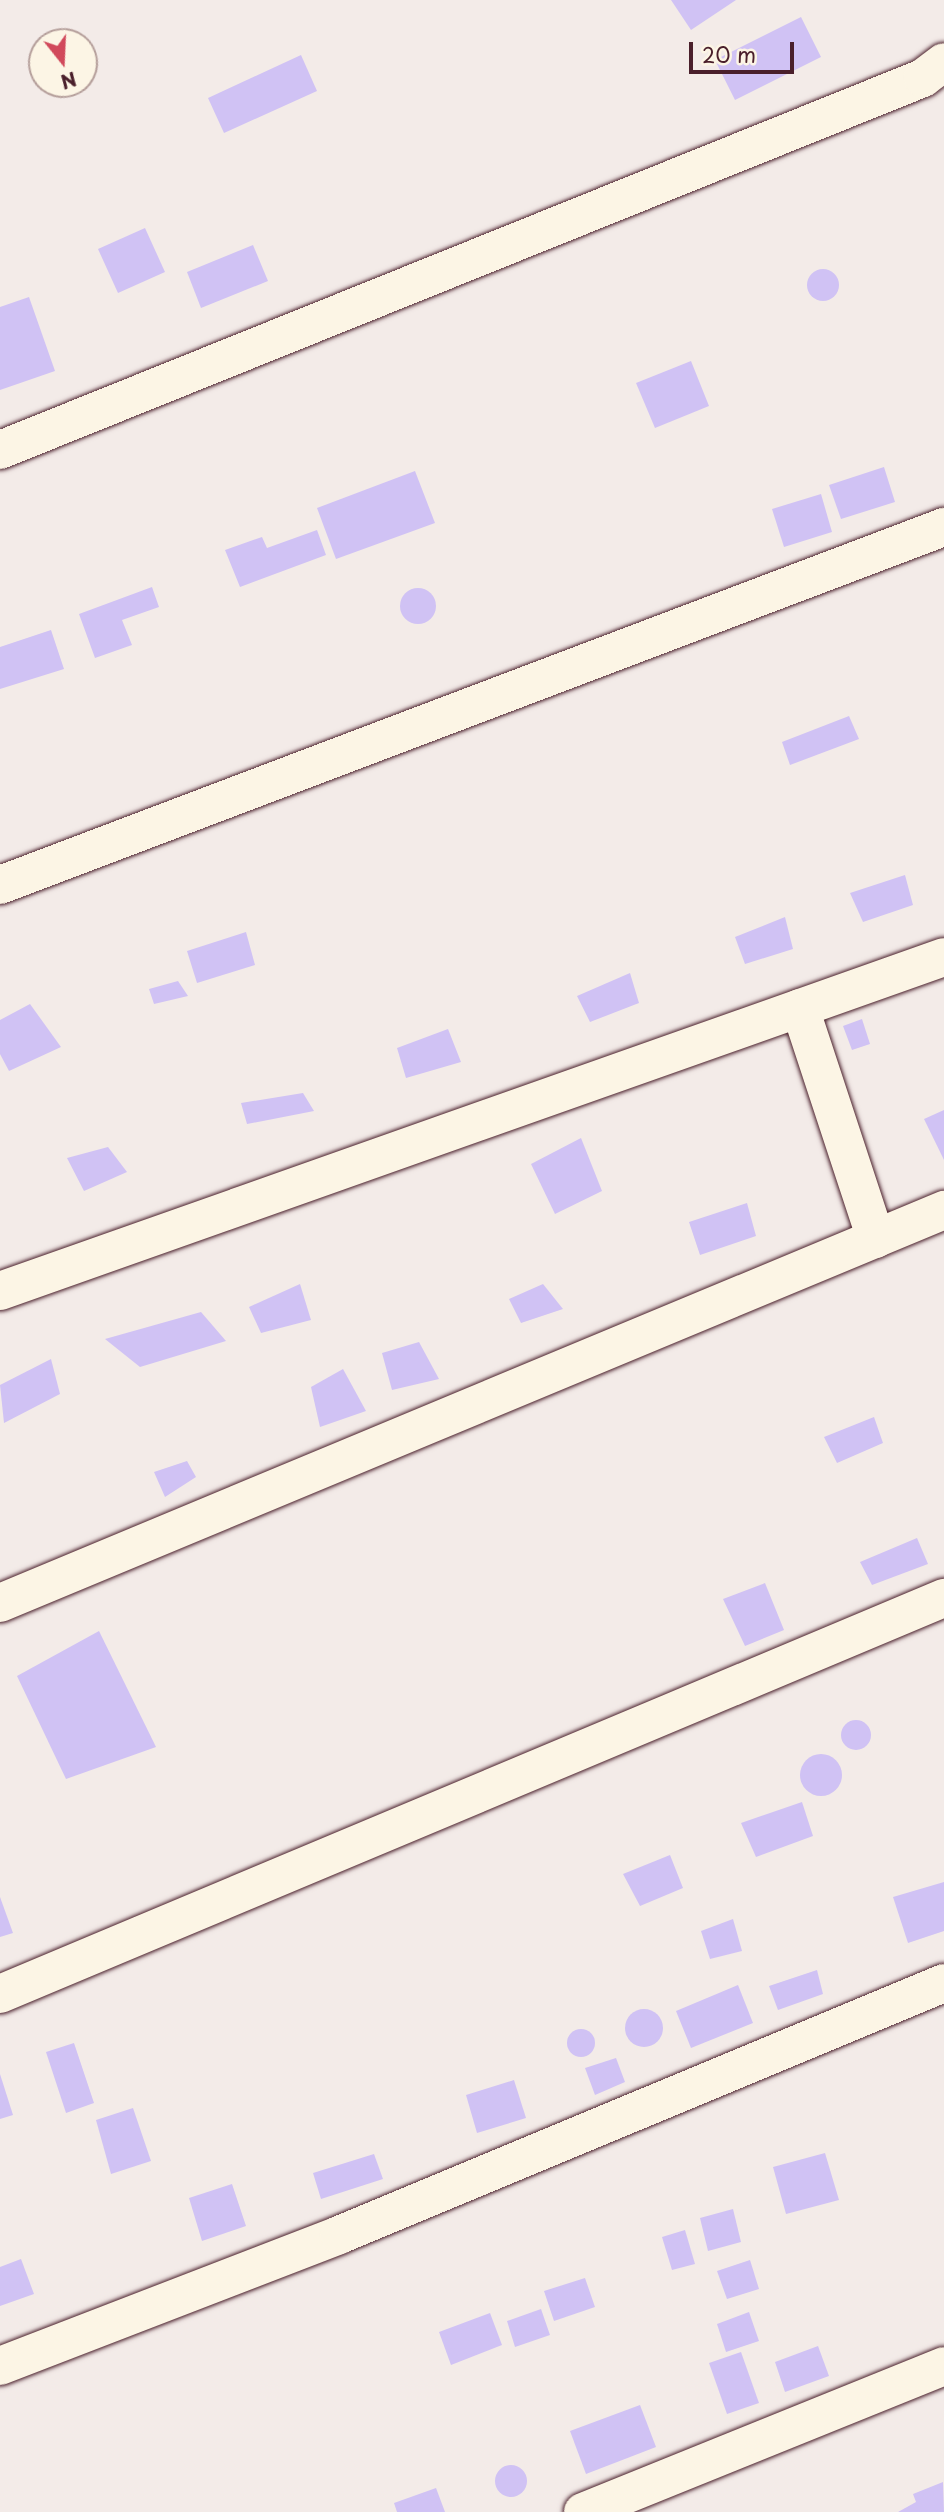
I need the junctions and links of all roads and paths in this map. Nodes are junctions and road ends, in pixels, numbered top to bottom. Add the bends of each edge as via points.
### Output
1 (944, 62) edge
2 (0, 450) edge
3 (944, 527) edge
4 (0, 885) edge
5 (944, 957) edge
6 (800, 1008) junction
7 (944, 1210) edge
8 (876, 1240) junction
9 (0, 1291) edge
10 (944, 1598) edge
11 (0, 1603) edge
12 (944, 1983) edge
13 (0, 1994) edge
14 (0, 2366) edge
15 (944, 2366) edge
16 (583, 2512) edge

1 - 2 street via 923,78
3 - 4 street
5 - 6 street
6 - 8 street
6 - 9 street
7 - 8 street
8 - 11 street
10 - 13 street
12 - 14 street via 339,2235
15 - 16 street

